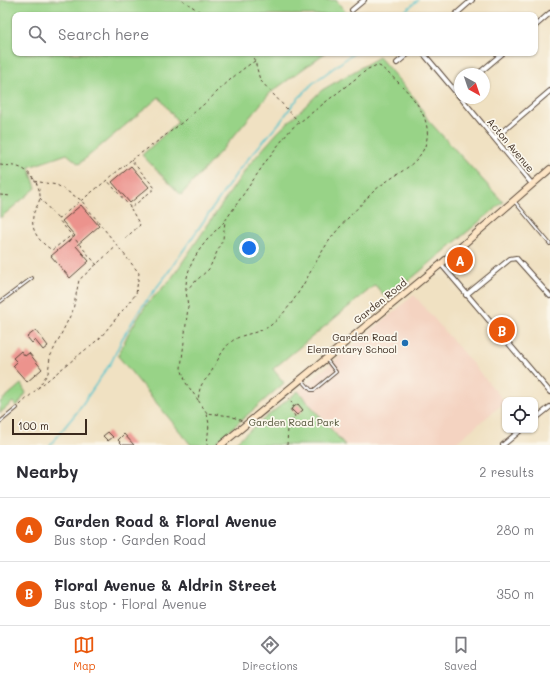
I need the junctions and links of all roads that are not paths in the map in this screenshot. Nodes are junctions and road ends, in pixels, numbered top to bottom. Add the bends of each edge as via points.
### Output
1 (364, 0) edge
2 (472, 0) edge
3 (352, 10) dead end
4 (458, 12) edge
5 (550, 14) edge
6 (538, 24) edge
7 (405, 56) edge
8 (426, 56) edge
9 (499, 56) edge
10 (397, 63) dead end
11 (485, 68) edge
12 (454, 90) edge
13 (550, 91) edge
14 (465, 104) edge
15 (495, 138) junction
16 (550, 169) edge
17 (532, 184) junction
18 (514, 202) junction
19 (550, 244) edge
20 (441, 264) junction
21 (32, 278) dead end
22 (466, 295) junction
23 (550, 296) edge
24 (0, 302) edge
25 (326, 358) junction
26 (301, 379) junction
27 (550, 392) edge
28 (550, 407) edge
29 (17, 408) road end
30 (538, 417) edge
31 (0, 422) edge
32 (517, 433) edge
33 (221, 445) edge
34 (503, 445) edge

1 - 3 street
2 - 4 street
5 - 6 street
7 - 10 street
8 - 12 street, Acton Avenue
9 - 11 street
13 - 15 street
14 - 15 street, Acton Avenue
15 - 17 street, Acton Avenue
16 - 17 street, Garden Road
17 - 18 street, Garden Road
18 - 19 lane
18 - 20 street, Garden Road
20 - 22 street
20 - 25 street, Garden Road
21 - 24 lane
22 - 23 street via 510,259 516,258
22 - 27 street
25 - 26 street, Garden Road
25 - 26 lane via 336,372 326,381 310,390
26 - 33 street, Garden Road
28 - 30 street
29 - 31 lane
32 - 34 street

